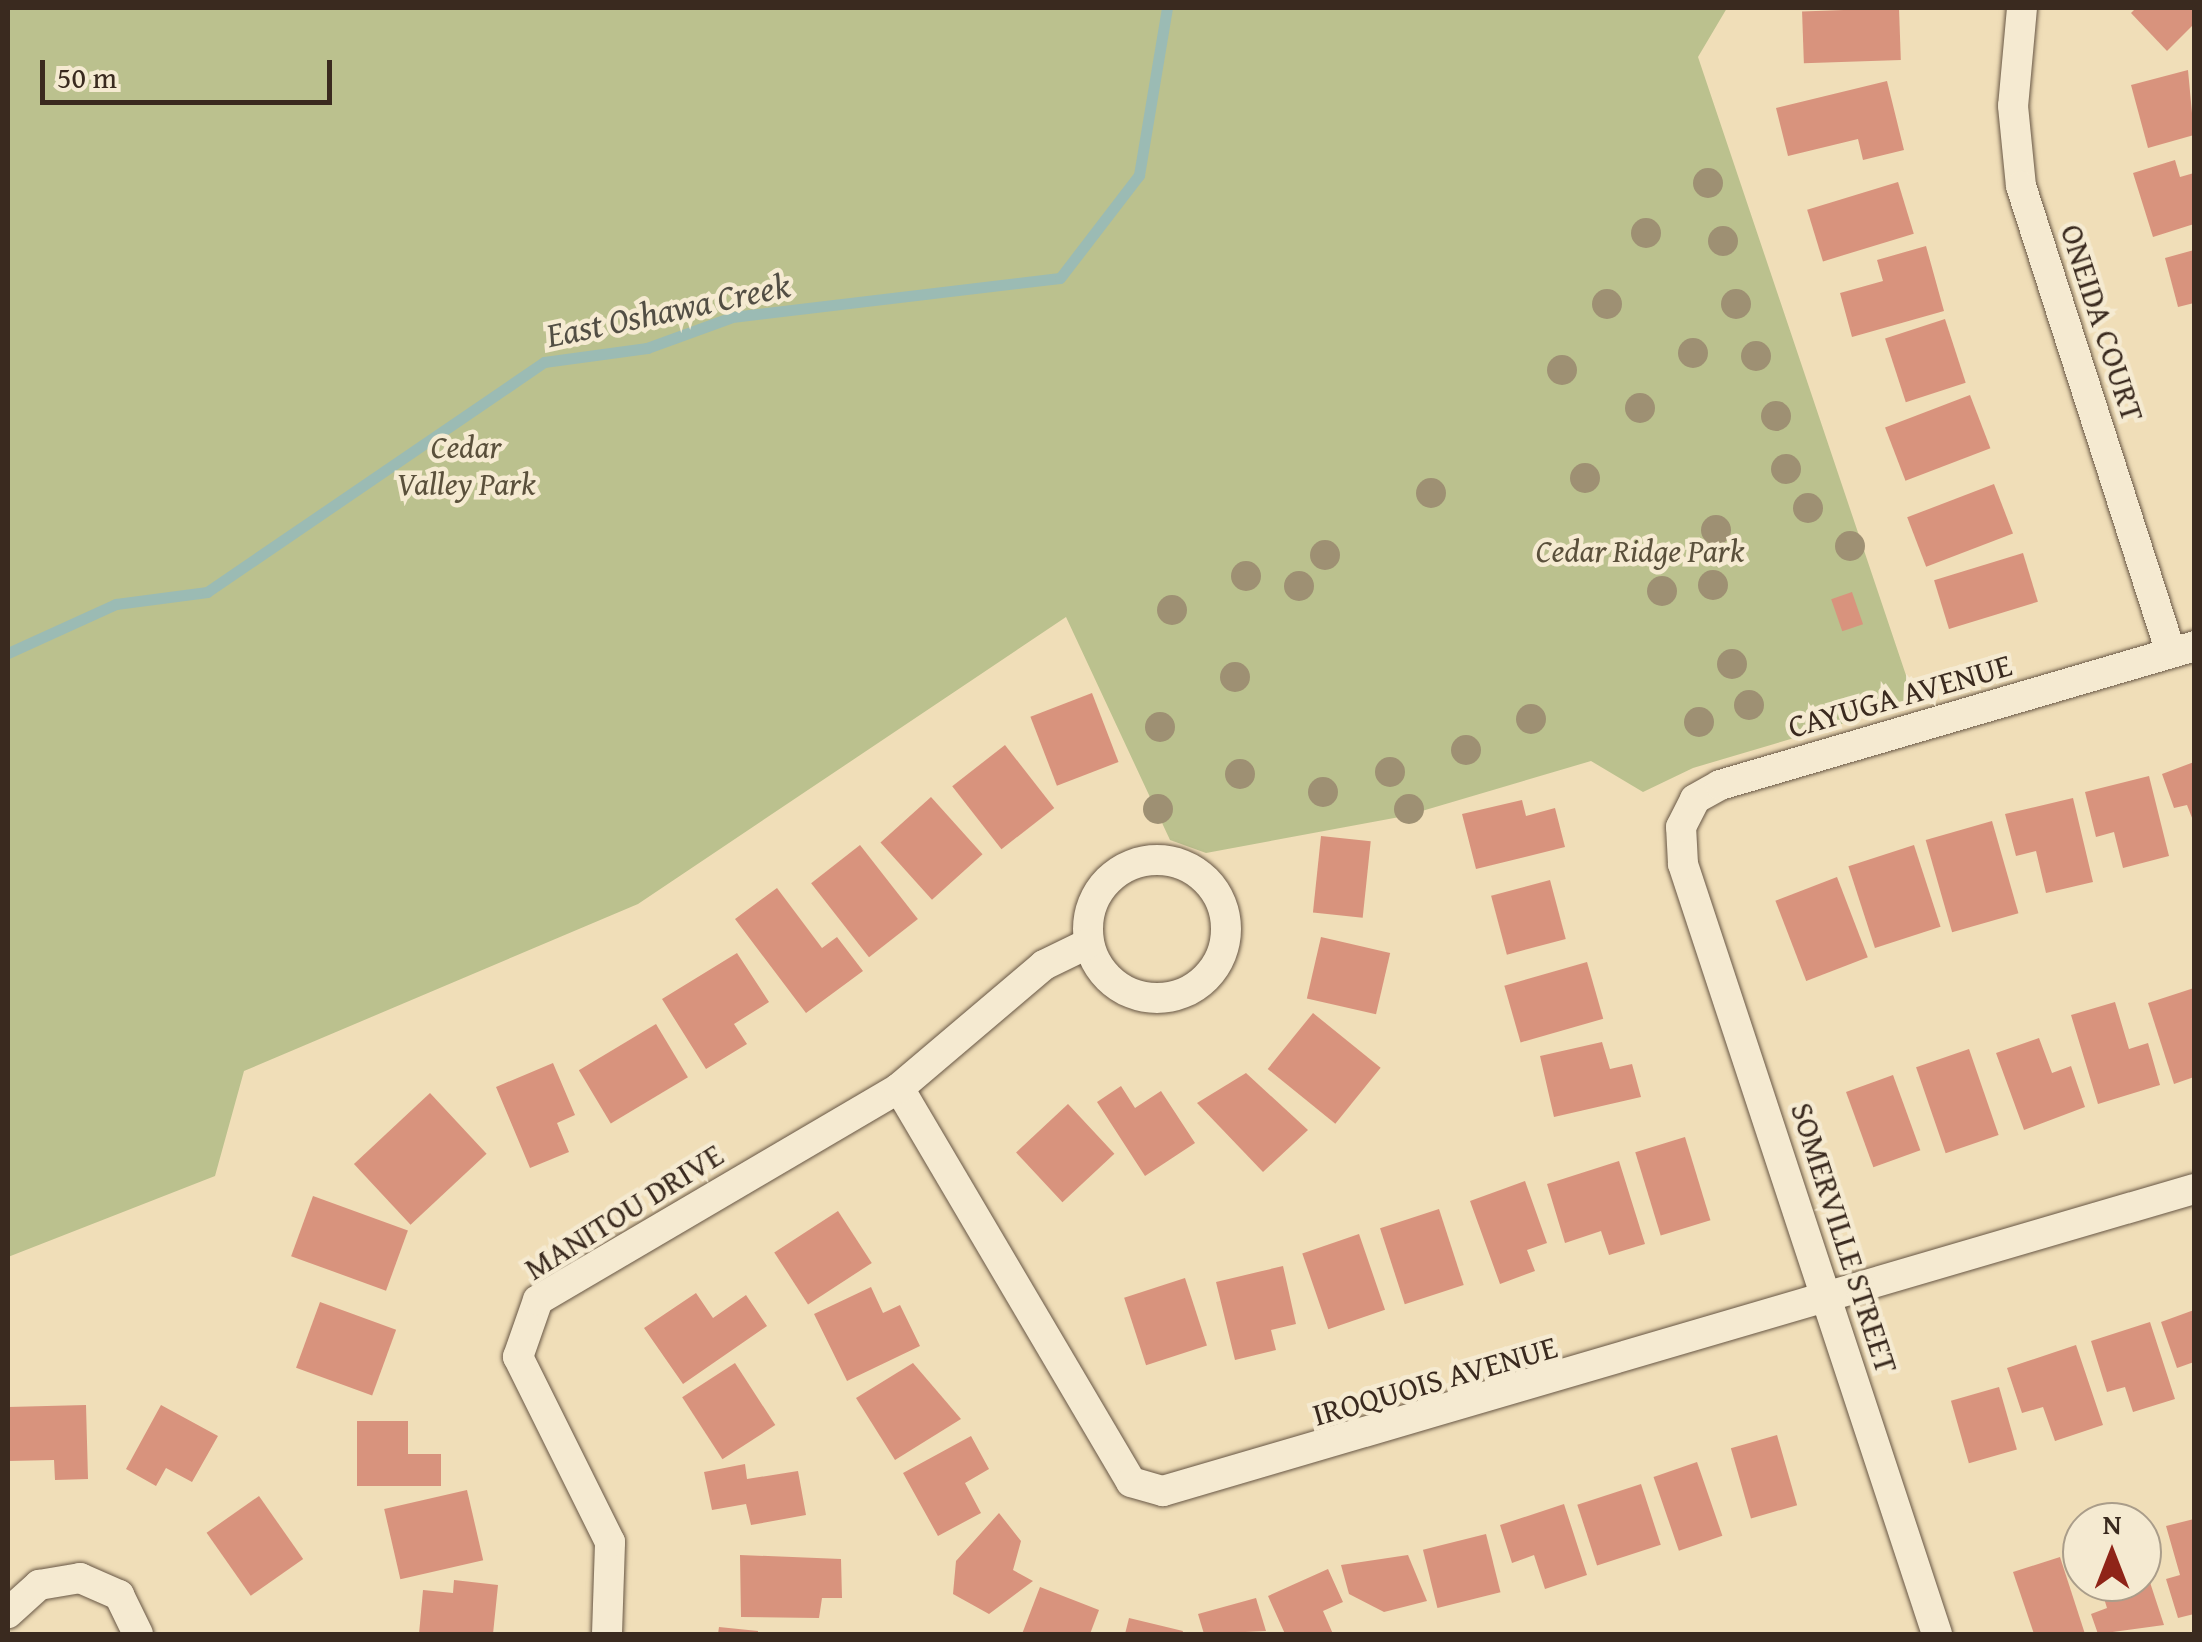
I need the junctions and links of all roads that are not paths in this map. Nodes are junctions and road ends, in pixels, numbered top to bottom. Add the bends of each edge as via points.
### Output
1 (2022, 8) edge
2 (2182, 650) edge
3 (1683, 864) joint
4 (1087, 944) junction
5 (899, 1088) junction
6 (2194, 1189) edge
7 (1829, 1302) junction
8 (8, 1614) edge
9 (138, 1634) edge
10 (607, 1634) edge
11 (1937, 1634) edge

1 - 2 street, ONEIDA COURT via 2013,106 2021,186
2 - 3 street, CAYUGA AVENUE via 1714,788 1686,812
3 - 7 street, SOMERVILLE STREET
4 - 4 street via 1120,987 1166,998 1216,965 1226,924 1202,876 1181,864 1136,863 1094,900
4 - 5 street, MANITOU DRIVE via 1044,964
5 - 7 street, IROQUOIS AVENUE via 1131,1482 1163,1492
5 - 10 street, MANITOU DRIVE via 538,1300 521,1328 518,1357 610,1542
6 - 7 street, IROQUOIS AVENUE
7 - 11 street, SOMERVILLE STREET
8 - 9 street via 39,1585 80,1578 119,1595

